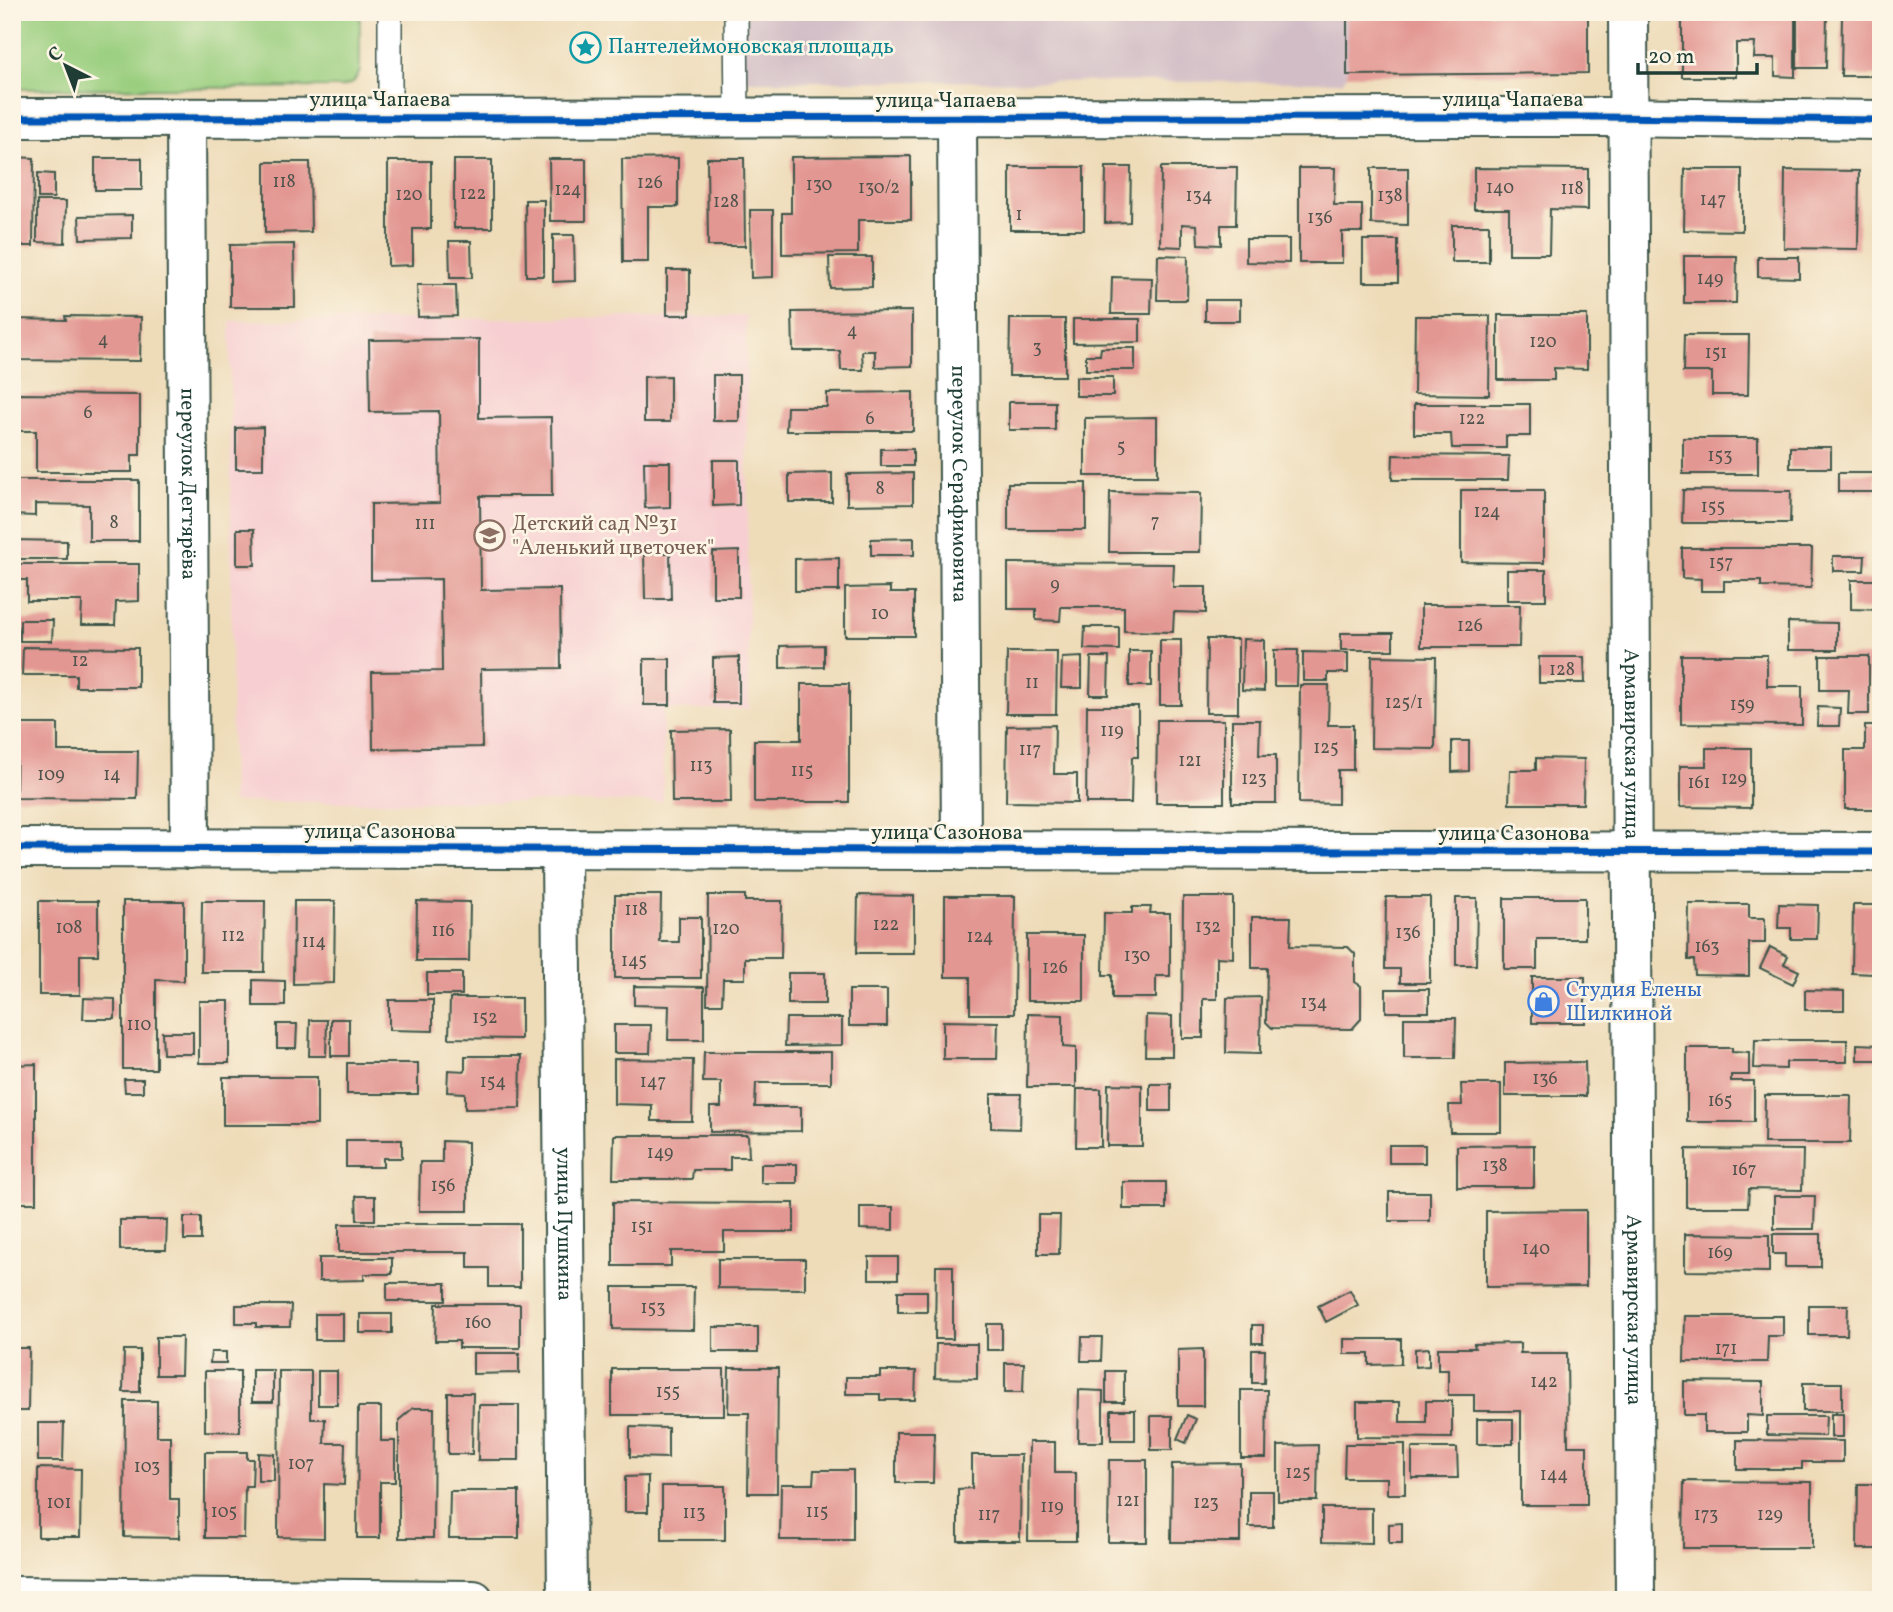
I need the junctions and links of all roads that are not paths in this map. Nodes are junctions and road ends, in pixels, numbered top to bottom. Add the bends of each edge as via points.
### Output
1 (390, 12) edge
2 (736, 12) edge
3 (1628, 12) edge
4 (12, 118) edge
5 (186, 118) junction
6 (390, 118) junction
7 (737, 118) junction
8 (957, 118) junction
9 (1628, 118) junction
10 (1881, 120) edge
11 (12, 848) edge
12 (190, 849) junction
13 (561, 850) junction
14 (961, 851) junction
15 (1631, 852) junction
16 (1881, 852) edge
17 (12, 1596) edge
18 (474, 1600) edge
19 (567, 1600) edge
20 (1635, 1600) edge

1 - 6 lane
2 - 7 lane
3 - 9 street, Армавирская улица
4 - 5 street, улица Чапаева
5 - 6 street, улица Чапаева
5 - 12 street, переулок Дегтярёва
6 - 7 street, улица Чапаева
7 - 8 street, улица Чапаева
8 - 9 street, улица Чапаева
8 - 14 street, переулок Серафимовича
9 - 10 street, улица Чапаева
9 - 15 street, Армавирская улица
11 - 12 street, улица Сазонова
12 - 13 street, улица Сазонова
13 - 14 street, улица Сазонова
13 - 19 street, улица Пушкина
14 - 15 street, улица Сазонова
15 - 16 street, улица Сазонова
15 - 20 street, Армавирская улица
17 - 18 street

